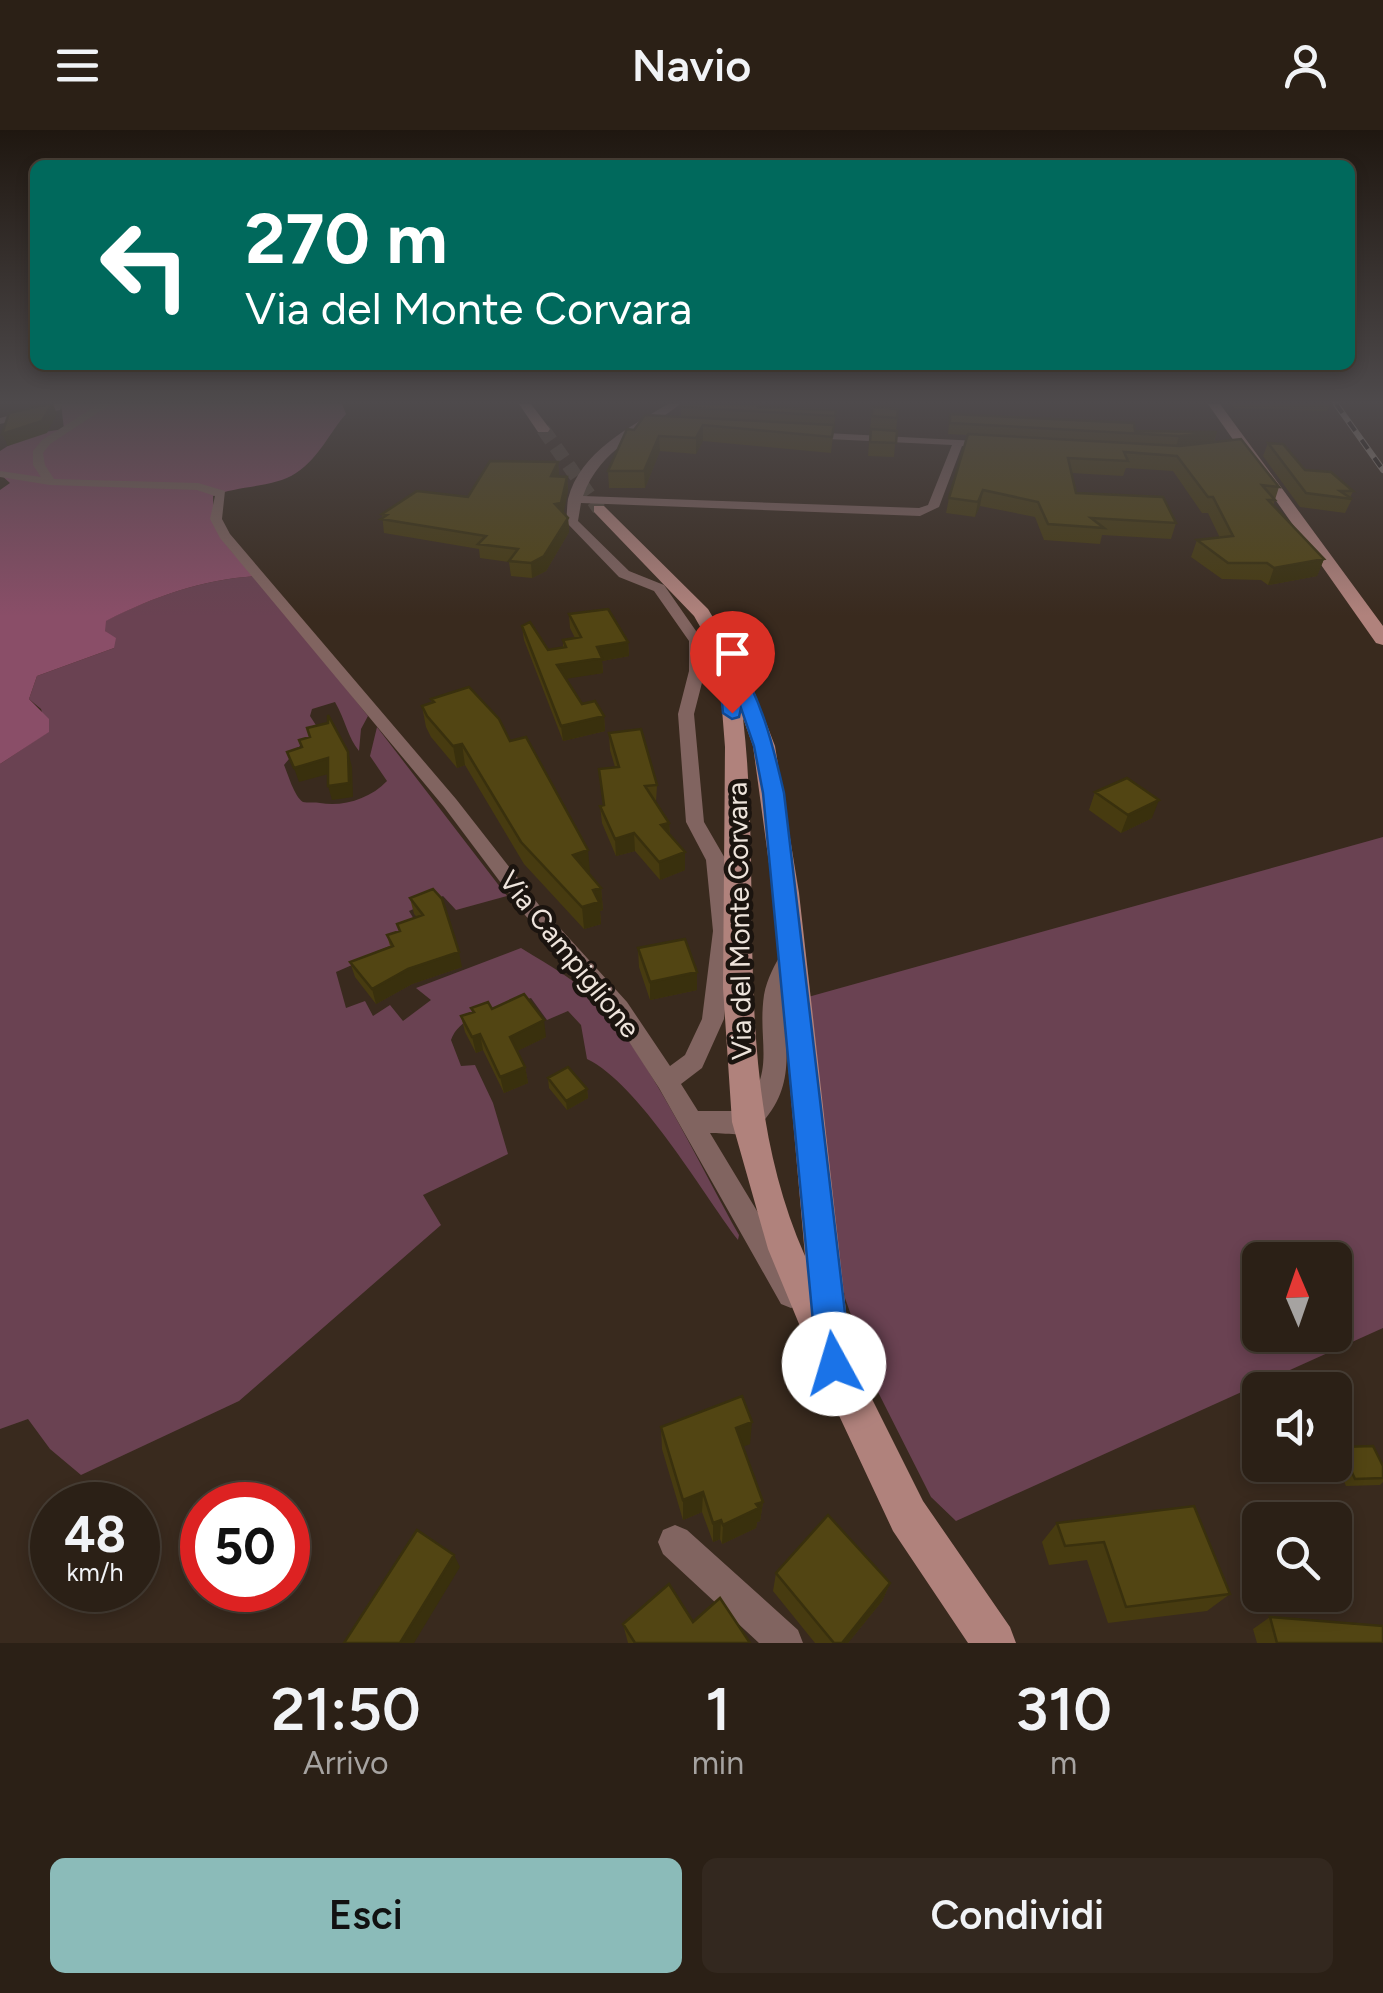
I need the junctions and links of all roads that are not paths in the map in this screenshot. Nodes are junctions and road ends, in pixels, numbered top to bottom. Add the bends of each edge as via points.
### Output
1 (4, 475) edge
2 (45, 475) edge
3 (585, 475) edge
4 (946, 475) edge
5 (1259, 475) edge
6 (50, 482) junction
7 (574, 499) junction
8 (599, 509) tunnel mouth
9 (1382, 637) edge
10 (727, 659) junction
11 (791, 956) junction
12 (667, 1081) junction
13 (691, 1122) junction
14 (748, 1122) junction
15 (834, 1364) junction
16 (675, 1542) dead end
17 (785, 1643) edge
18 (994, 1643) edge

1 - 6 street, Via Campiglione
2 - 6 street
3 - 7 street
4 - 7 street via 933,507 920,512
5 - 9 main road
6 - 12 street, Via Campiglione via 198,487 221,494 216,519 224,535 619,1008
7 - 12 street via 574,527 624,574 659,588 696,640 697,671 686,714 695,822 716,860 723,931 713,1019 694,1061
8 - 10 main road, Via del Monte Corvara via 702,613
10 - 11 main road, Via del Monte Corvara via 764,746
10 - 14 main road, Via del Monte Corvara
11 - 14 street, Via del Monte Corvara via 775,984 774,1090
11 - 15 main road, Via del Monte Corvara
12 - 13 street, Via Campiglione
13 - 14 street
13 - 15 street, Via Campiglione
14 - 15 main road, Via del Monte Corvara via 786,1249
15 - 18 main road, Via Campiglione via 908,1516
16 - 17 street

